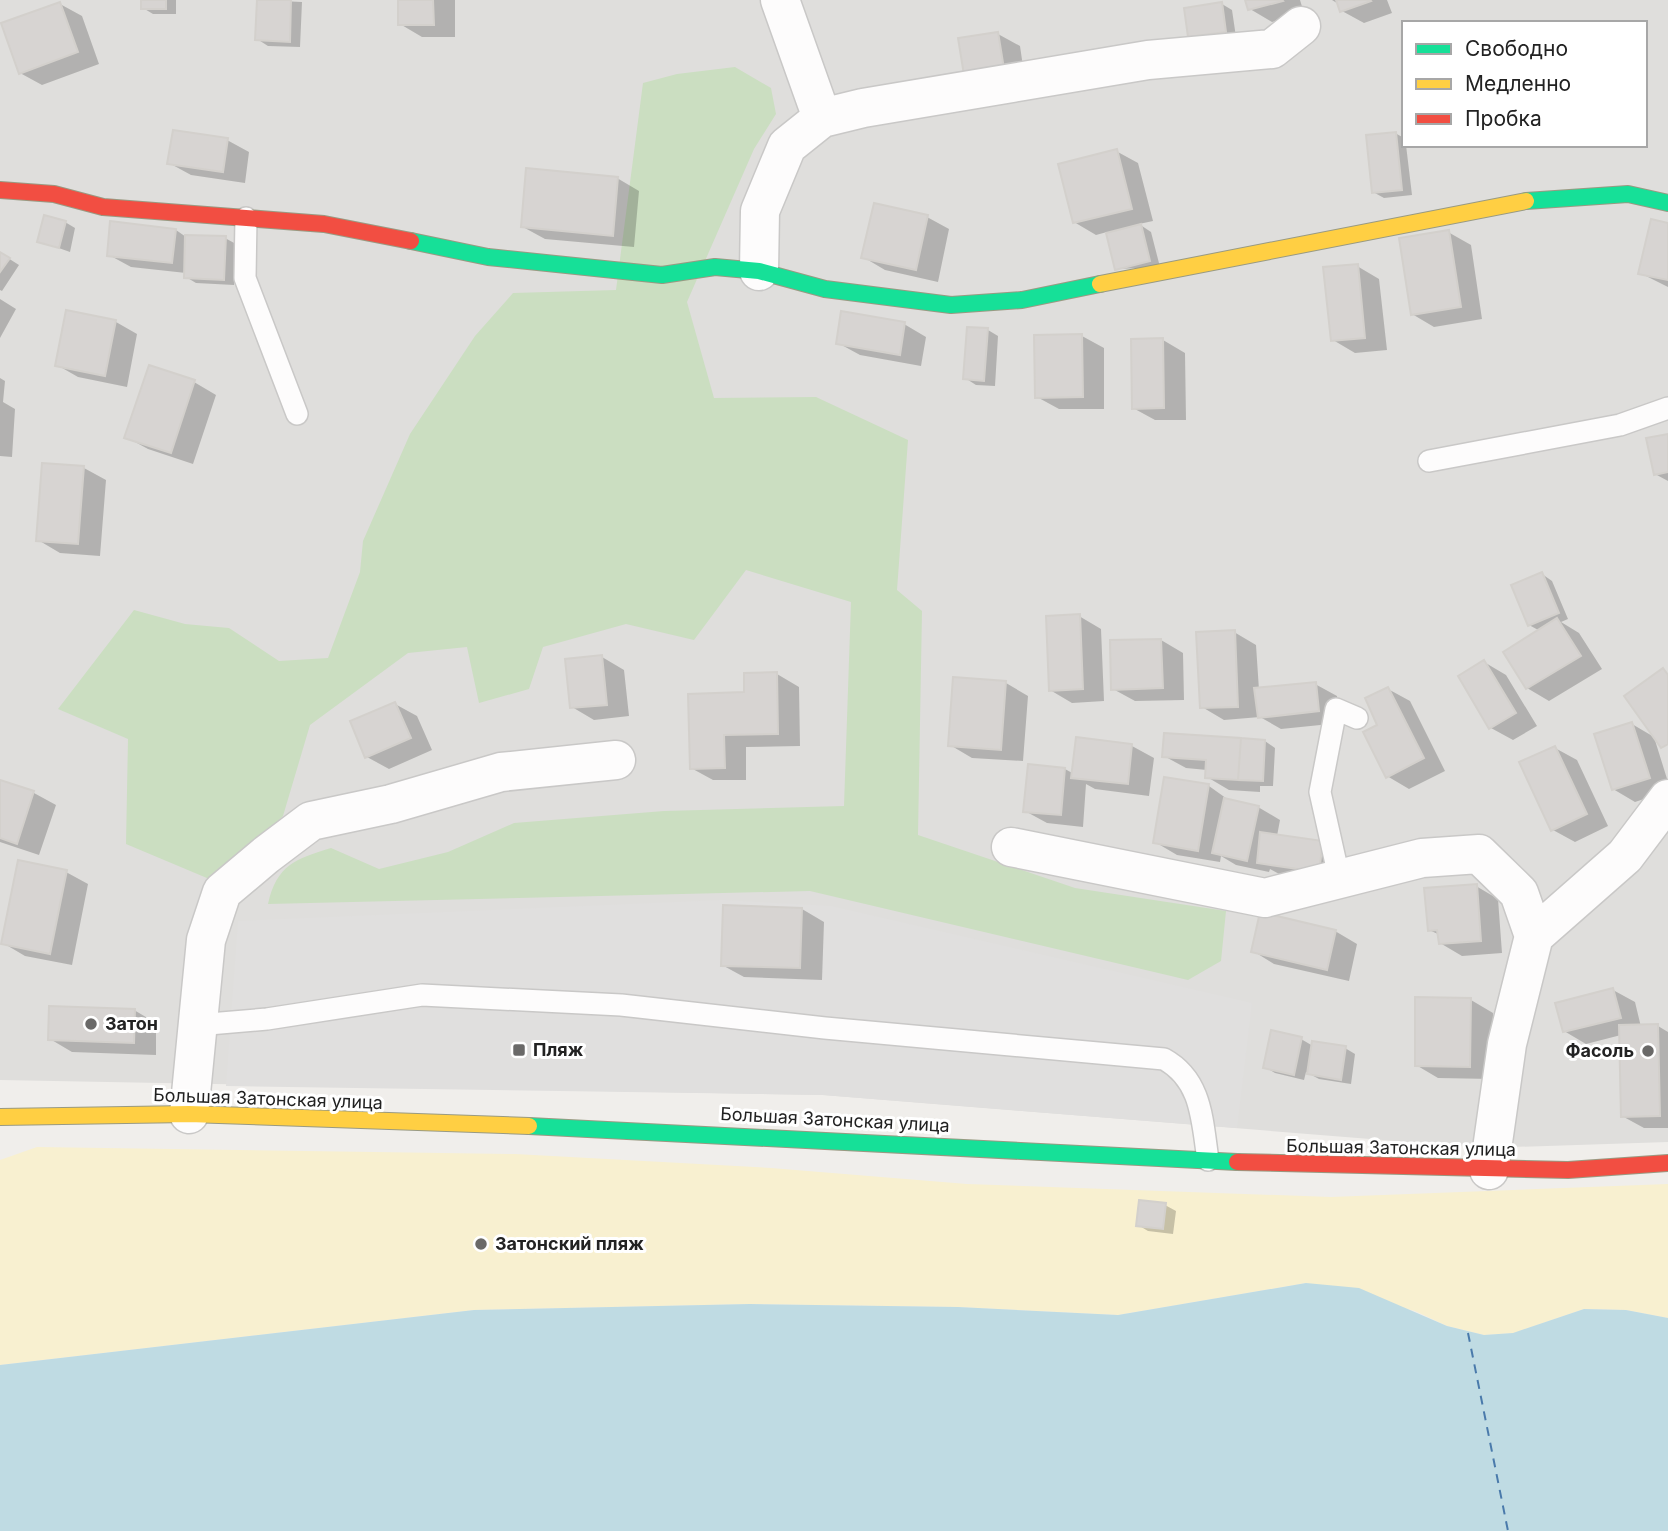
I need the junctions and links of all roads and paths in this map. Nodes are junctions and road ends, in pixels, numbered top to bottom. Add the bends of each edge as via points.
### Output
1 (780, 0) edge
2 (1301, 26) dead end
3 (822, 118) junction
4 (0, 190) edge
5 (1668, 202) edge
6 (246, 218) junction
7 (759, 271) junction
8 (1668, 408) edge
9 (297, 414) dead end
10 (1429, 461) dead end
11 (1357, 718) dead end
12 (616, 760) dead end
13 (1668, 799) edge
14 (1011, 847) dead end
15 (1339, 877) junction
16 (1534, 936) junction
17 (197, 1025) junction
18 (189, 1114) junction
19 (0, 1117) edge
20 (1208, 1160) junction
21 (1668, 1163) edge
22 (1489, 1170) junction

1 - 3 street
2 - 3 street via 1272,49 1148,60
3 - 7 street via 786,146 760,211
4 - 6 street via 54,194 103,207
5 - 7 street via 1628,194 1518,202 1023,300 951,305 825,289
6 - 7 street via 324,225 488,257 662,275 715,267
6 - 9 lane via 245,278
8 - 10 lane via 1620,425
11 - 15 lane via 1335,709 1320,792
12 - 17 street via 501,772 391,804 311,821 222,892 206,940
13 - 16 street via 1625,856
14 - 15 street via 1265,898
15 - 16 street via 1422,858 1479,854 1519,893
16 - 22 street via 1507,1044
17 - 18 street
17 - 20 lane via 422,995 621,1005 1164,1059 1182,1069 1199,1102
18 - 19 street, Большая Затонская улица
18 - 20 street, Большая Затонская улица via 601,1128
20 - 22 street, Большая Затонская улица
21 - 22 street, Большая Затонская улица

